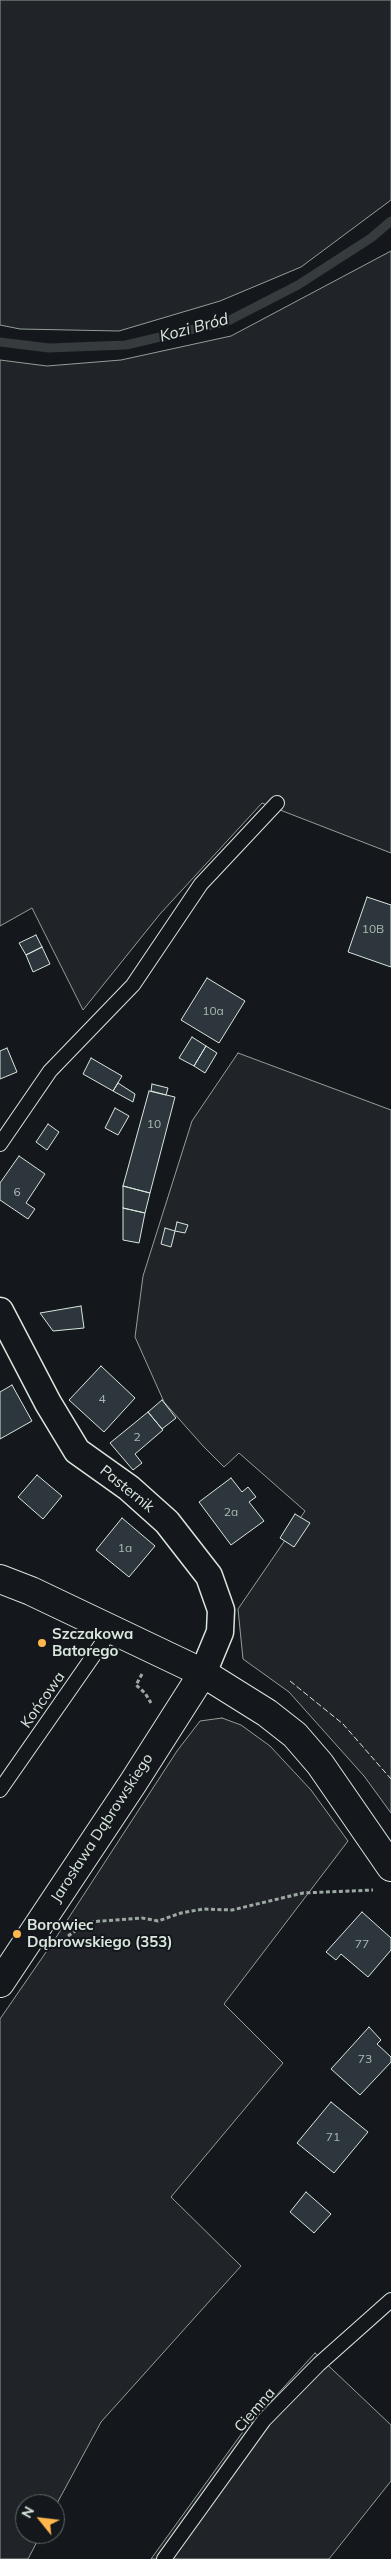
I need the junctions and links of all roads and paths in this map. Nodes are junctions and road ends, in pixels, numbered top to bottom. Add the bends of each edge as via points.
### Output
1 (277, 803) dead end
2 (0, 1144) edge
3 (0, 1311) edge
4 (0, 1579) edge
5 (112, 1629) junction
6 (203, 1673) junction
7 (0, 1790) edge
8 (385, 1878) edge
9 (67, 1937) dead end
10 (0, 1983) edge
11 (391, 2300) edge
12 (164, 2559) edge

1 - 2 lane via 201,884 133,985 50,1071
3 - 6 street, Pasternik via 77,1451 129,1488 167,1522 209,1576 221,1610 220,1632
4 - 5 street
5 - 6 street
5 - 7 lane, Końcowa
6 - 8 street via 267,1713 295,1735 338,1787
6 - 10 street, Jarosława Dąbrowskiego
8 - 9 path via 232,1910 203,1909 181,1913 158,1921 142,1918 88,1922
11 - 12 lane, Ciemna via 319,2364 264,2420

